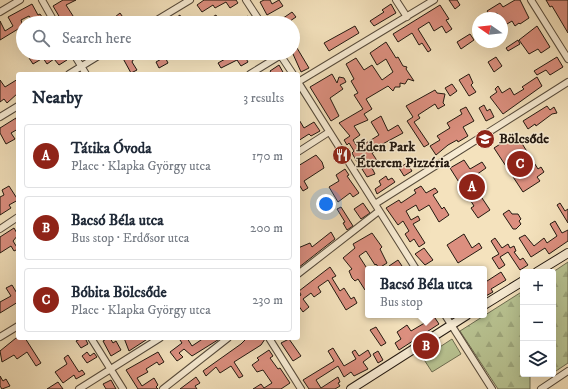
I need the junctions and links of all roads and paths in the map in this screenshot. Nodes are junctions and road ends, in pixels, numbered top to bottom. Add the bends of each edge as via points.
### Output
1 (20, 0) edge
2 (42, 0) edge
3 (190, 0) edge
4 (246, 0) edge
5 (396, 0) edge
6 (434, 0) edge
7 (531, 0) edge
8 (0, 12) edge
9 (51, 16) edge
10 (164, 16) edge
11 (256, 16) edge
12 (407, 17) junction
13 (568, 59) edge
14 (77, 60) edge
15 (91, 60) edge
16 (271, 60) edge
17 (284, 60) edge
18 (81, 66) junction
19 (72, 72) edge
20 (85, 72) edge
21 (253, 72) edge
22 (292, 72) edge
23 (300, 81) edge
24 (568, 82) edge
25 (300, 85) edge
26 (16, 107) edge
27 (0, 117) edge
28 (329, 132) junction
29 (300, 151) edge
30 (375, 204) junction
31 (379, 211) junction
32 (16, 219) edge
33 (0, 228) edge
34 (568, 253) edge
35 (414, 266) edge
36 (542, 269) edge
37 (300, 272) edge
38 (520, 283) edge
39 (487, 303) edge
40 (447, 318) edge
41 (462, 318) edge
42 (451, 325) junction
43 (16, 327) edge
44 (0, 337) edge
45 (92, 340) edge
46 (157, 340) edge
47 (226, 340) edge
48 (270, 340) edge
49 (110, 368) junction
50 (568, 371) edge
51 (166, 388) edge
52 (79, 389) edge
53 (123, 389) edge
54 (301, 389) edge
55 (351, 389) edge
56 (492, 389) edge
57 (541, 389) edge

1 - 8 street
2 - 9 street
3 - 10 street
4 - 11 street
5 - 12 street
6 - 12 street
7 - 13 street
12 - 23 street
14 - 18 street
15 - 18 street
16 - 21 street
17 - 22 street
18 - 19 street
18 - 20 street
24 - 30 street
25 - 28 street
26 - 27 street
28 - 29 street
28 - 30 street
30 - 31 street
31 - 35 street
31 - 37 street
32 - 33 street
34 - 36 street
38 - 39 street
40 - 42 street
41 - 42 street
42 - 55 street
42 - 56 street
43 - 44 street
45 - 49 street
46 - 49 street
47 - 51 street
48 - 54 street
49 - 52 street
49 - 53 street
50 - 57 street

